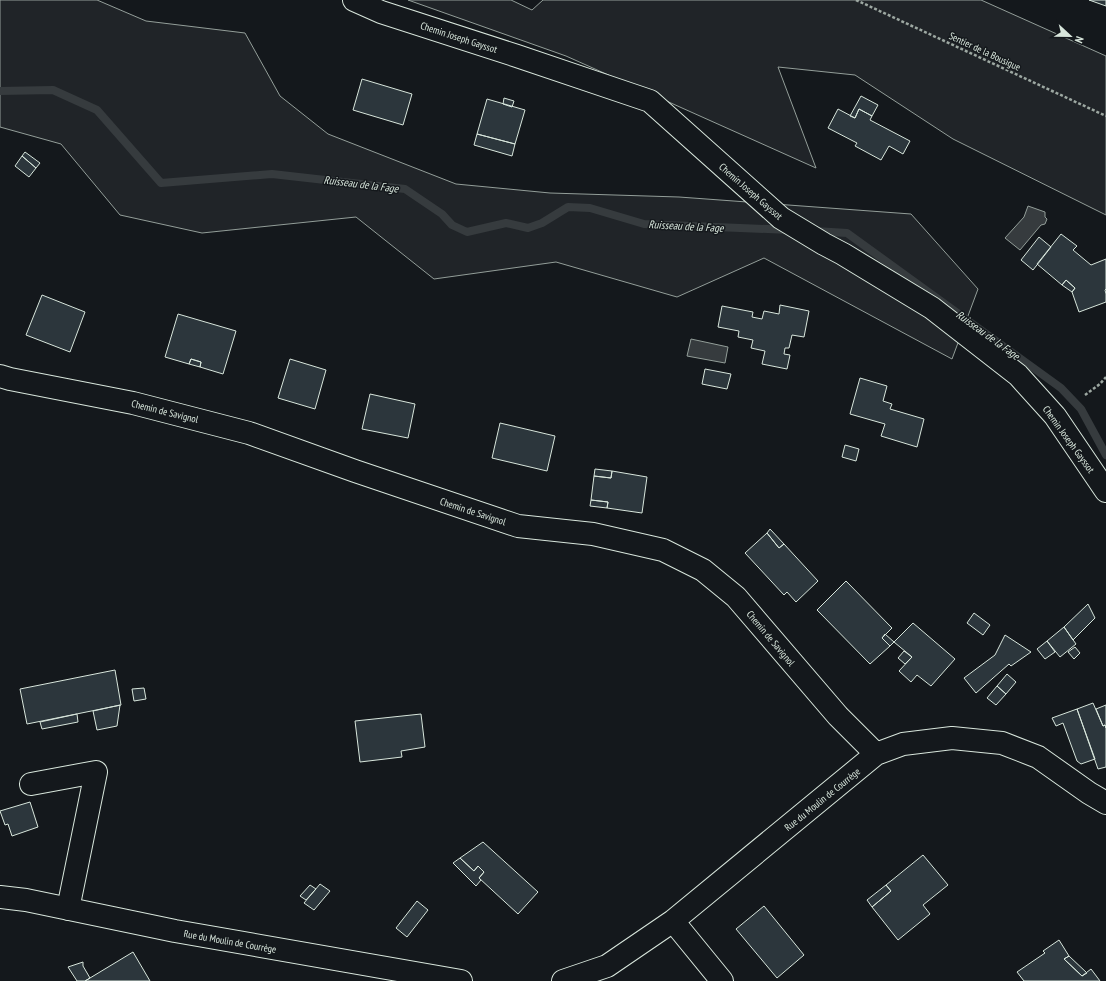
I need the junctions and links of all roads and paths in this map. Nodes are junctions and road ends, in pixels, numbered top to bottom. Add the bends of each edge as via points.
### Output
1 (354, 0) edge
2 (856, 0) edge
3 (1106, 116) edge
4 (0, 376) edge
5 (1106, 378) edge
6 (1085, 395) dead end
7 (1106, 491) edge
8 (876, 754) junction
9 (31, 784) dead end
10 (1106, 803) edge
11 (0, 897) edge
12 (68, 909) junction
13 (673, 921) junction
14 (460, 981) edge
15 (563, 981) edge
16 (722, 981) edge

1 - 7 street, Chemin Joseph Gayssot via 381,12 650,101 781,218 932,308 1018,375 1055,416
2 - 3 path, Sentier de la Bousigue
4 - 8 street, Chemin de Savignol via 133,403 249,433 518,526 593,534 663,550 703,570 736,597 838,716
5 - 6 path
8 - 10 street, Rue du Moulin de Courrège via 902,744 952,738 1002,743 1038,757
8 - 13 street, Rue du Moulin de Courrège
9 - 12 street via 96,772
11 - 12 street, Rue du Moulin de Courrège
12 - 14 street, Rue du Moulin de Courrège via 175,931
13 - 15 street, Rue du Moulin de Courrège via 607,966
13 - 16 street

